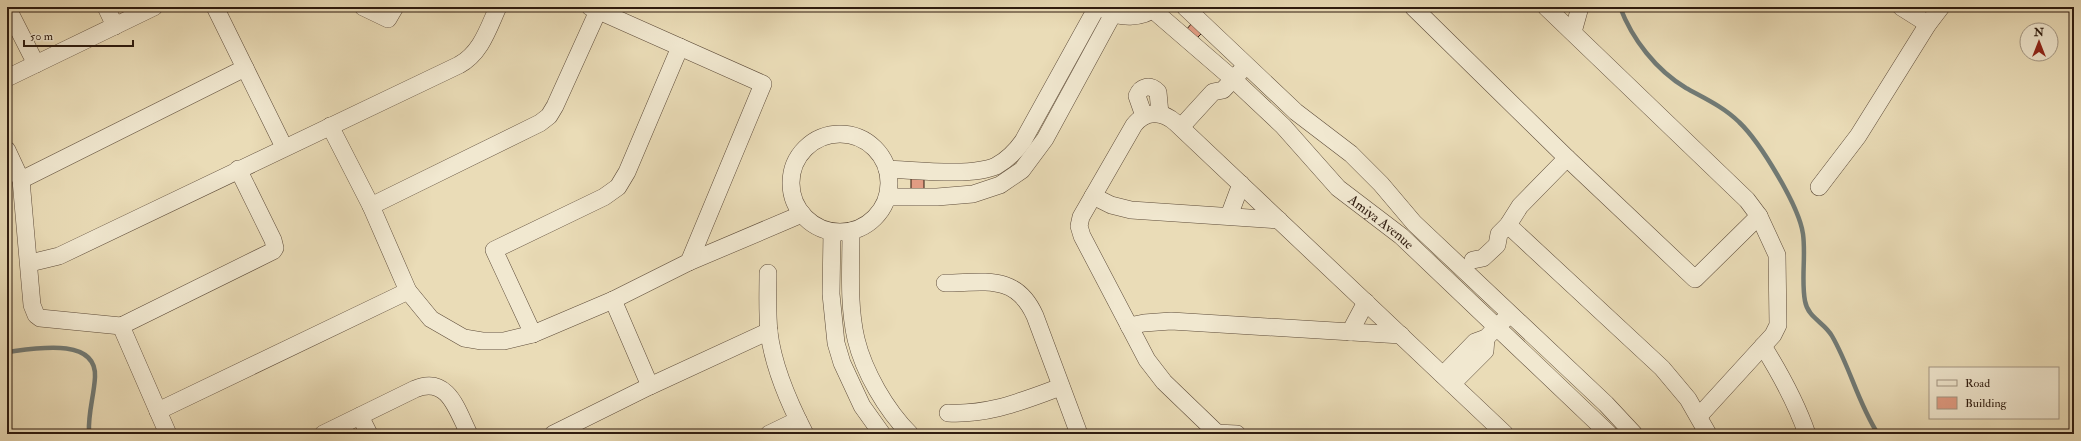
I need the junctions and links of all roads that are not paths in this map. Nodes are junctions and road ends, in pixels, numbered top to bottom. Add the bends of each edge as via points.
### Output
1 (7, 7) edge
2 (106, 7) edge
3 (154, 7) edge
4 (215, 7) edge
5 (363, 7) edge
6 (395, 7) edge
7 (498, 7) edge
8 (1413, 7) edge
9 (1546, 7) edge
10 (1580, 7) edge
11 (1901, 7) edge
12 (1941, 7) edge
13 (1155, 8) edge
14 (594, 9) edge
15 (1104, 9) edge
16 (1190, 11) edge
17 (1928, 24) junction
18 (115, 26) junction
19 (1573, 32) junction
20 (1178, 33) junction
21 (1221, 40) junction
22 (680, 47) junction
23 (1205, 56) junction
24 (36, 64) junction
25 (1246, 65) junction
26 (244, 68) junction
27 (7, 78) edge
28 (1228, 84) junction
29 (1160, 114) junction
30 (1144, 116) junction
31 (330, 126) junction
32 (1184, 130) junction
33 (284, 147) junction
34 (7, 150) edge
35 (1567, 158) junction
36 (238, 169) junction
37 (887, 169) junction
38 (938, 171) junction
39 (956, 171) junction
40 (21, 180) junction
41 (1241, 184) junction
42 (1819, 187) dead end
43 (958, 196) junction
44 (1093, 196) junction
45 (888, 197) junction
46 (937, 197) junction
47 (371, 206) junction
48 (802, 214) junction
49 (1229, 216) junction
50 (1759, 216) junction
51 (1279, 220) junction
52 (1503, 230) junction
53 (852, 231) junction
54 (832, 232) junction
55 (689, 262) junction
56 (30, 263) junction
57 (1468, 265) junction
58 (768, 273) dead end
59 (945, 283) dead end
60 (1450, 283) junction
61 (408, 291) junction
62 (613, 300) junction
63 (1366, 302) junction
64 (1510, 314) junction
65 (120, 326) junction
66 (1129, 326) junction
67 (769, 332) junction
68 (1350, 332) junction
69 (1492, 333) junction
70 (534, 334) junction
71 (1401, 335) junction
72 (1762, 346) junction
73 (1448, 380) junction
74 (650, 386) junction
75 (1061, 387) junction
76 (158, 411) junction
77 (948, 413) dead end
78 (360, 416) junction
79 (1699, 416) junction
80 (802, 427) edge
81 (1488, 427) edge
82 (1217, 433) edge
83 (168, 434) edge
84 (323, 434) edge
85 (369, 434) edge
86 (469, 434) edge
87 (553, 434) edge
88 (769, 434) edge
89 (882, 434) edge
90 (910, 434) edge
91 (1079, 434) edge
92 (1237, 434) edge
93 (1505, 434) edge
94 (1609, 434) edge
95 (1634, 434) edge
96 (1708, 434) edge
97 (1807, 434) edge

1 - 24 street
2 - 18 street
3 - 18 street
4 - 26 street
5 - 6 street via 388,19
7 - 31 street via 478,49 467,61
8 - 35 street
9 - 19 street
10 - 19 street
11 - 17 street
12 - 17 street
13 - 15 street via 1134,16
13 - 20 street, Amiya Avenue
14 - 22 street
14 - 47 street via 549,116 529,130
15 - 39 street via 1016,151 990,168
15 - 43 street via 1045,139 1030,162 1000,185 987,191
16 - 20 street
16 - 21 street, Amiya Avenue
17 - 42 street via 1858,136
18 - 24 street
19 - 50 street via 1742,195
20 - 23 street, Amiya Avenue
21 - 23 street
21 - 25 street, Amiya Avenue
22 - 55 street via 763,84
22 - 70 street via 618,187 604,197 494,250
23 - 28 street, Amiya Avenue
24 - 27 street
25 - 28 street
25 - 57 street, Amiya Avenue via 1306,120 1351,154 1382,184 1414,223
26 - 33 street
26 - 40 street
28 - 32 street via 1222,99
28 - 60 street, Amiya Avenue via 1294,138 1338,188 1391,228
29 - 30 street
29 - 30 street via 1158,92 1146,87 1138,91 1137,96
29 - 32 street via 1172,119
30 - 44 street via 1134,125
31 - 33 street
31 - 47 street
32 - 41 street
33 - 36 street
34 - 40 street
35 - 50 street via 1695,279
35 - 52 street via 1520,206
36 - 56 street via 59,256
36 - 65 street via 273,240 273,251
37 - 38 street
37 - 45 street via 890,187
37 - 48 street via 878,152 862,139 850,135 823,138 802,153 795,164 792,190 795,203
38 - 39 street
38 - 46 street
39 - 43 street
40 - 56 street
41 - 49 street
41 - 51 street
43 - 46 street
44 - 49 street via 1125,209
44 - 66 street via 1080,222 1080,231
45 - 46 street
45 - 53 street via 883,209 874,219 864,227
47 - 61 street
48 - 54 street via 816,225
48 - 55 street
49 - 51 street
50 - 72 street via 1775,248 1779,267 1778,325 1773,335
51 - 63 street
52 - 57 street via 1489,237 1475,250
52 - 79 street via 1662,368
53 - 54 street
53 - 90 street via 852,294 856,338 880,396 893,416
54 - 89 street via 831,294 836,343 842,363 862,406
55 - 62 street
56 - 65 street via 32,305 40,318
57 - 60 street
57 - 64 street, Amiya Avenue
58 - 67 street
59 - 75 street via 1004,284 1022,294 1030,304
60 - 69 street, Amiya Avenue
61 - 70 street via 431,320 464,338 504,341
61 - 76 street
62 - 70 street
62 - 74 street
63 - 68 street
63 - 71 street
64 - 69 street
64 - 95 street, Amiya Avenue via 1606,404
65 - 76 street
66 - 68 street via 1171,321
66 - 82 street via 1147,360 1160,377
67 - 74 street
67 - 80 street via 779,372
68 - 71 street
69 - 73 street via 1485,351
69 - 94 street, Amiya Avenue
71 - 73 street
72 - 79 street
72 - 97 street via 1787,386
73 - 81 street
74 - 87 street
75 - 77 street via 984,413
75 - 91 street
76 - 83 street
78 - 84 street
78 - 85 street
78 - 86 street via 415,389 433,385 448,394
79 - 96 street
80 - 88 street
81 - 93 street
82 - 92 street

